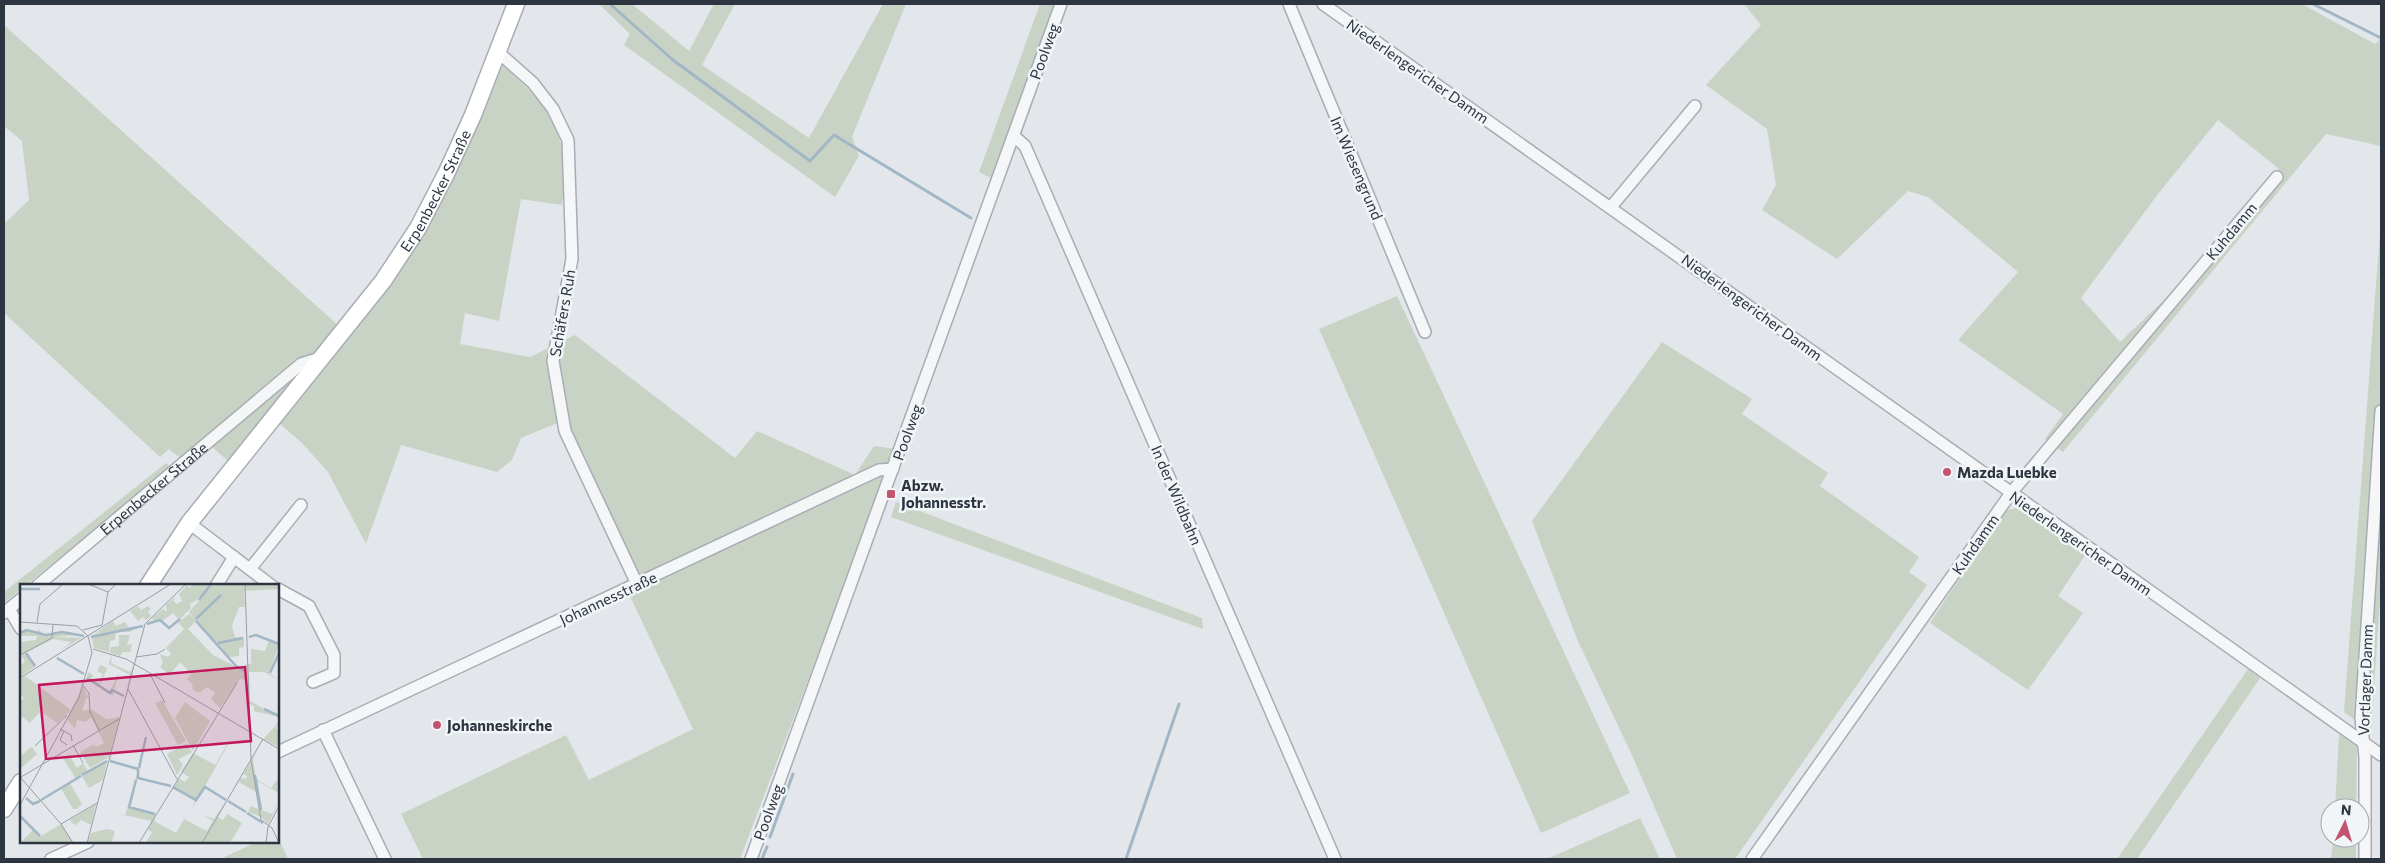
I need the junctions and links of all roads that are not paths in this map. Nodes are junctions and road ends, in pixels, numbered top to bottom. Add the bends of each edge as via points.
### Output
1 (516, 4) edge
2 (1061, 4) edge
3 (1289, 4) edge
4 (1323, 4) edge
5 (497, 52) junction
6 (1695, 106) dead end
7 (1014, 136) junction
8 (2277, 177) dead end
9 (1611, 207) junction
10 (1425, 332) dead end
11 (320, 358) junction
12 (2381, 411) edge
13 (893, 469) junction
14 (2011, 493) junction
15 (301, 505) dead end
16 (189, 523) junction
17 (234, 556) junction
18 (250, 569) junction
19 (39, 584) edge
20 (149, 584) edge
21 (217, 584) edge
22 (269, 584) edge
23 (637, 584) junction
24 (279, 590) edge
25 (20, 600) edge
26 (6, 611) edge
27 (20, 629) edge
28 (313, 682) dead end
29 (323, 730) junction
30 (2363, 742) junction
31 (279, 752) edge
32 (2381, 755) edge
33 (20, 784) edge
34 (4, 809) edge
35 (86, 843) edge
36 (52, 859) edge
37 (385, 859) edge
38 (751, 859) edge
39 (1335, 859) edge
40 (1752, 859) edge
41 (2365, 859) edge

1 - 5 main road, Erpenbecker Straße
2 - 7 street, Poolweg
3 - 10 street, Im Wiesengrund
4 - 9 street, Niederlengericher Damm
5 - 11 main road, Erpenbecker Straße via 446,174 418,228 383,281
5 - 23 street, Schäfers Ruh via 534,83 553,109 568,140 572,259 553,361 565,431
6 - 9 street
7 - 13 street, Poolweg
7 - 39 street, In der Wildbahn via 1026,146
8 - 14 street, Kuhdamm
9 - 14 street, Niederlengericher Damm
11 - 16 main road, Erpenbecker Straße
11 - 19 street, Erpenbecker Straße via 300,364
12 - 30 street, Vortlager Damm via 2361,718
13 - 23 street, Johannesstraße via 879,470
13 - 38 street, Poolweg
14 - 30 street, Niederlengericher Damm
14 - 40 street, Kuhdamm
15 - 18 street
16 - 17 street
16 - 20 main road, Erpenbecker Straße
17 - 18 street
17 - 21 street
18 - 22 street
23 - 29 street, Johannesstraße
24 - 28 street via 309,606 334,655 334,673
25 - 26 street
26 - 27 street
29 - 31 street, Johannesstraße
29 - 37 street
30 - 32 street, Niederlengericher Damm
30 - 41 street, Vortlager Damm
33 - 34 main road
35 - 36 street

